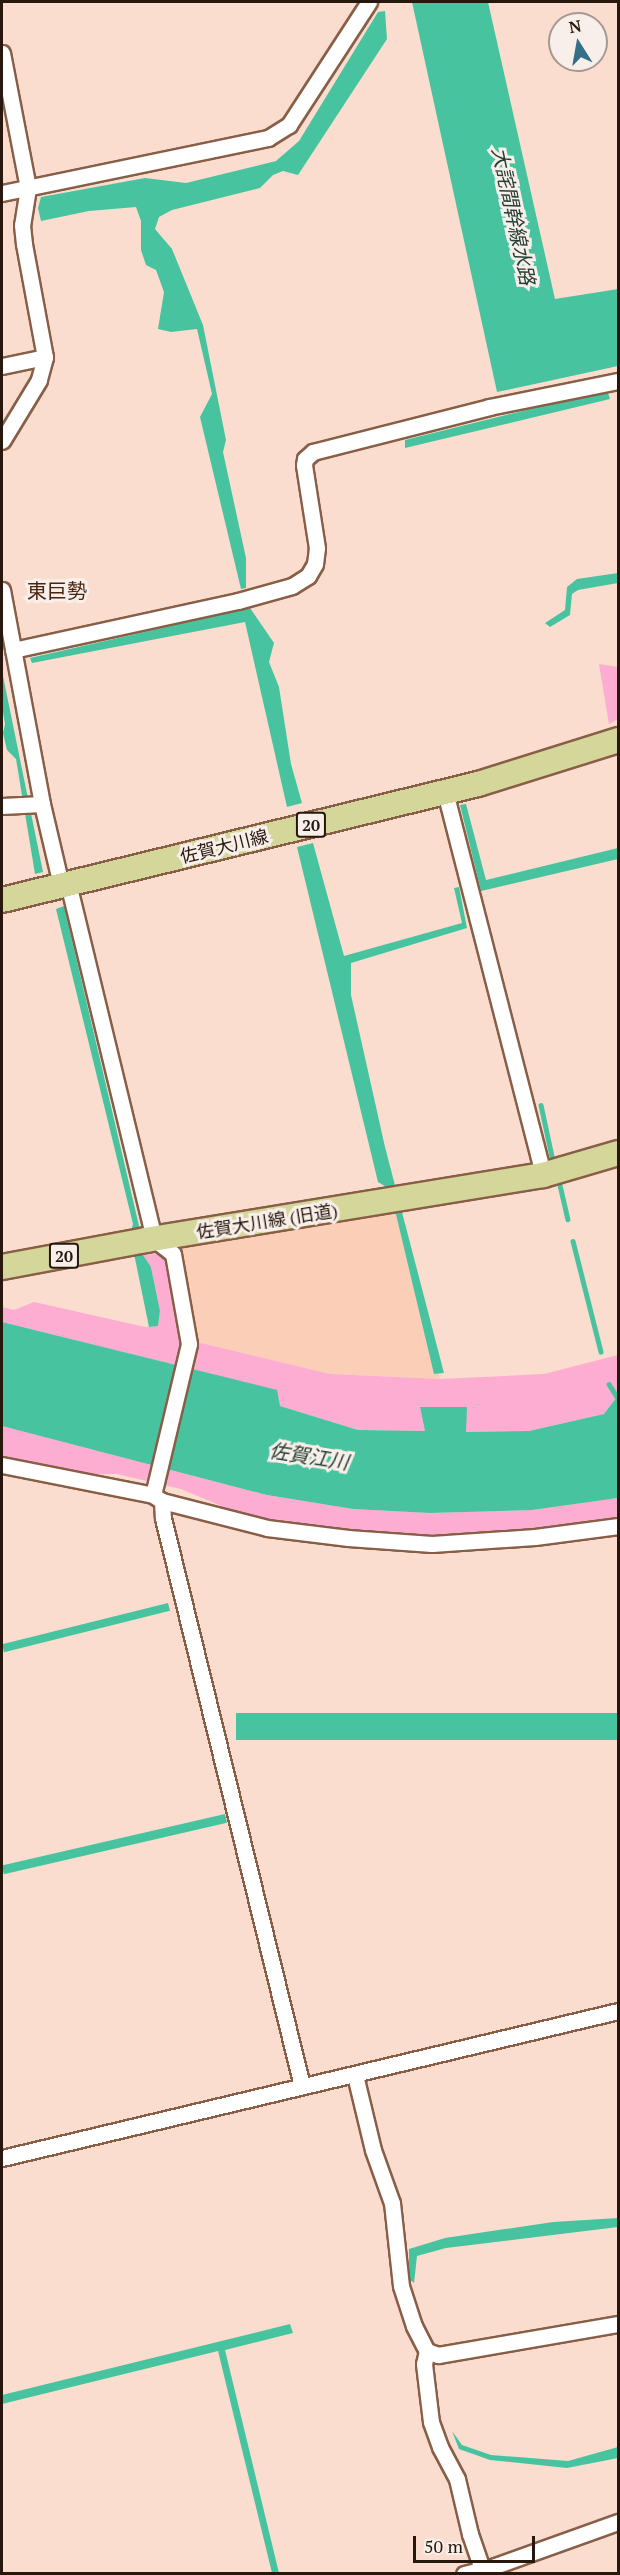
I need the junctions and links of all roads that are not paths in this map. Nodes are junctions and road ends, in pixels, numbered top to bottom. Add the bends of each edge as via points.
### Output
1 (369, 2) edge
2 (2, 53) edge
3 (28, 188) junction
4 (2, 193) edge
5 (45, 357) junction
6 (2, 366) edge
7 (618, 381) edge
8 (2, 441) edge
9 (2, 590) edge
10 (13, 650) junction
11 (618, 740) edge
12 (445, 792) junction
13 (42, 804) junction
14 (2, 806) edge
15 (65, 884) junction
16 (2, 900) edge
17 (618, 1153) edge
18 (543, 1175) junction
19 (143, 1241) junction
20 (2, 1267) edge
21 (2, 1465) edge
22 (157, 1498) junction
23 (618, 1526) edge
24 (618, 2011) edge
25 (355, 2075) junction
26 (302, 2086) junction
27 (2, 2158) edge
28 (618, 2324) edge
29 (427, 2351) junction
30 (618, 2522) edge
31 (491, 2570) edge
32 (464, 2574) edge

1 - 3 street via 289,126 268,138
2 - 3 street
3 - 4 street
3 - 5 street via 22,225
5 - 6 street
5 - 8 street via 39,380
7 - 10 street via 489,407 314,452 304,465 317,548 308,576 292,586 238,602
9 - 10 street
10 - 13 street
11 - 12 main road, 佐賀大川線 / 20
12 - 15 main road, 佐賀大川線 / 20
12 - 18 street
13 - 14 street
13 - 15 street
15 - 16 main road, 佐賀大川線 / 20
15 - 19 street
17 - 18 main road, 佐賀大川線 (旧道) / 20
18 - 19 main road, 佐賀大川線 (旧道) / 20
19 - 20 main road, 佐賀大川線 (旧道) / 20
19 - 22 street via 173,1254 189,1344
21 - 22 street
22 - 23 street via 267,1528 432,1544 536,1537
22 - 26 street
24 - 25 street
25 - 26 street
25 - 29 street via 373,2150 392,2203 401,2286
26 - 27 street
28 - 29 street via 438,2355
29 - 31 street via 424,2364 431,2422 458,2479 470,2534
30 - 31 street
31 - 32 street

